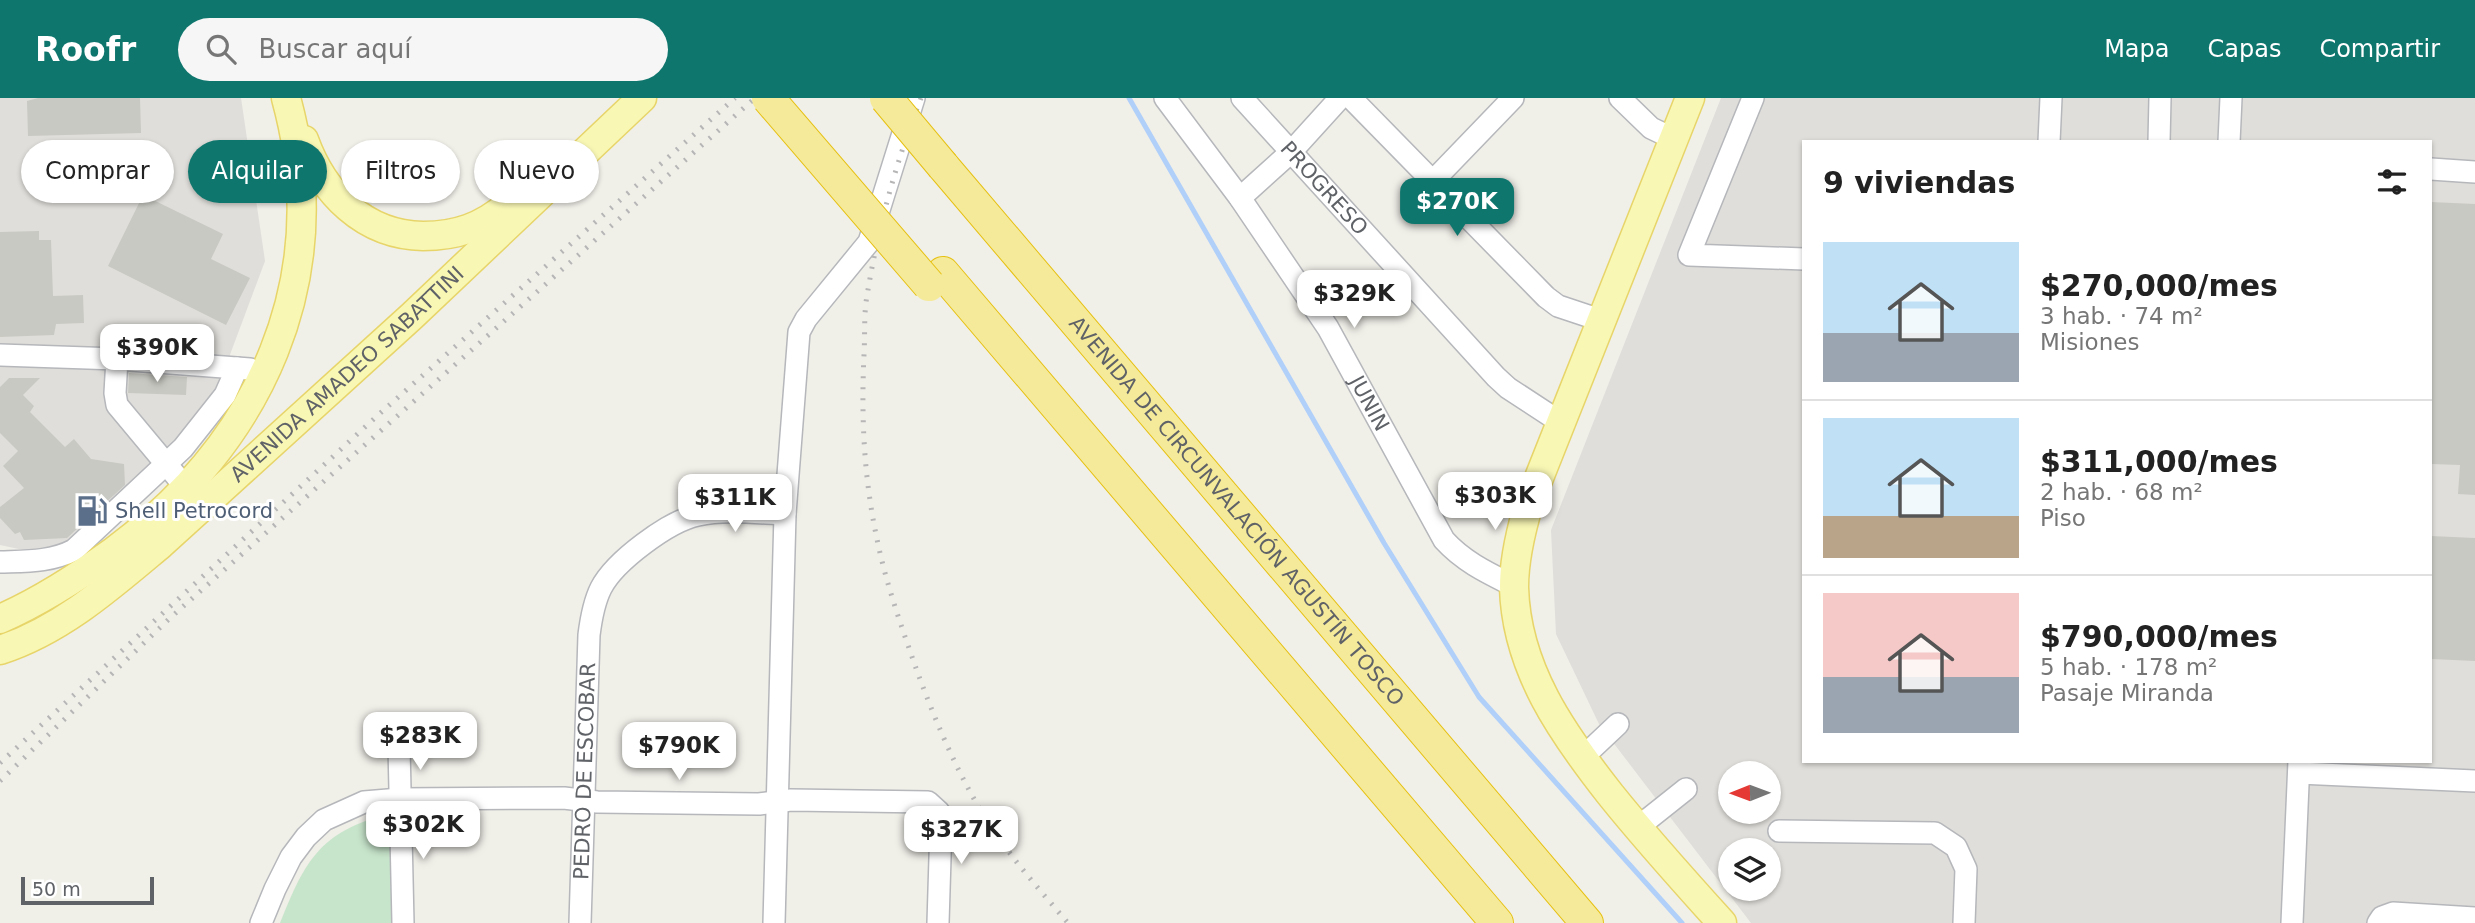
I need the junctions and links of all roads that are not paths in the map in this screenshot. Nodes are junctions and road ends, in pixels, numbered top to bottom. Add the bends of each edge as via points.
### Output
1 (287, 98) edge
2 (623, 98) edge
3 (642, 98) edge
4 (768, 98) edge
5 (797, 98) edge
6 (886, 98) edge
7 (913, 98) edge
8 (1165, 98) edge
9 (1242, 98) edge
10 (1340, 98) edge
11 (1351, 98) edge
12 (1513, 98) edge
13 (1620, 98) edge
14 (1690, 98) edge
15 (1753, 98) edge
16 (2051, 98) edge
17 (2161, 98) edge
18 (2231, 98) edge
19 (1674, 139) junction
20 (2049, 140) edge
21 (2159, 140) edge
22 (2229, 140) edge
23 (1291, 152) junction
24 (951, 160) junction
25 (2432, 169) edge
26 (2475, 172) edge
27 (1432, 182) junction
28 (1240, 198) junction
29 (1802, 259) edge
30 (936, 279) junction
31 (1600, 320) junction
32 (0, 355) edge
33 (117, 359) junction
34 (237, 368) junction
35 (266, 371) junction
36 (1560, 422) junction
37 (165, 465) junction
38 (187, 489) junction
39 (785, 514) junction
40 (0, 562) edge
41 (1514, 586) junction
42 (1, 616) edge
43 (0, 650) edge
44 (1618, 724) dead end
45 (1426, 734) junction
46 (399, 746) dead end
47 (1582, 758) junction
48 (2299, 767) edge
49 (2475, 781) edge
50 (1686, 789) dead end
51 (400, 799) junction
52 (582, 800) junction
53 (777, 801) junction
54 (1637, 828) junction
55 (1779, 831) dead end
56 (2475, 918) edge
57 (261, 923) edge
58 (403, 923) edge
59 (580, 923) edge
60 (774, 923) edge
61 (938, 923) edge
62 (1497, 923) edge
63 (1587, 923) edge
64 (1612, 923) edge
65 (1722, 923) edge
66 (1964, 923) edge
67 (2292, 923) edge
68 (2378, 923) edge

1 - 2 main road via 314,166 350,210 398,233 438,236 457,234 488,221
1 - 35 main road, AVENIDA AMADEO SABATTINI via 297,148 301,228 293,290
3 - 43 main road, AVENIDA AMADEO SABATTINI via 412,316 119,580 62,620
4 - 30 highway, bridge
5 - 30 highway
6 - 24 highway, AVENIDA DE CIRCUNVALACIÓN AGUSTÍN TOSCO, bridge
7 - 24 highway
7 - 39 street via 869,242 799,332
8 - 28 street, JUNIN
9 - 23 street, PROGRESO
10 - 23 street
11 - 27 street
12 - 27 street
13 - 19 street via 1651,128
14 - 19 main road
15 - 29 street via 1689,255
16 - 20 street
17 - 21 street
18 - 22 street
19 - 31 main road
23 - 28 street
23 - 36 street, PROGRESO via 1496,377
24 - 45 highway, AVENIDA DE CIRCUNVALACIÓN AGUSTÍN TOSCO
25 - 26 street
27 - 31 street via 1546,297 1558,306
28 - 41 street, JUNIN via 1328,328 1444,540 1474,566
30 - 62 highway
31 - 36 main road
32 - 33 street
33 - 34 street
33 - 37 street via 117,405
34 - 35 street
34 - 37 street via 214,412
35 - 38 main road, AVENIDA AMADEO SABATTINI via 227,439
36 - 41 main road via 1522,526
37 - 38 street
37 - 40 street via 74,550 47,560
38 - 42 main road, AVENIDA AMADEO SABATTINI via 86,572
39 - 52 street, PEDRO DE ESCOBAR via 711,513 681,520 663,529 610,576 597,597 589,635
39 - 53 street
41 - 47 main road via 1527,661 1545,702
44 - 47 street
45 - 63 highway, AVENIDA DE CIRCUNVALACIÓN AGUSTÍN TOSCO
45 - 64 highway via 1530,828
46 - 51 street
47 - 54 main road
48 - 49 street
48 - 67 street
50 - 54 street
51 - 52 street
51 - 57 street via 364,802 324,820 291,857
51 - 58 street
52 - 53 street
52 - 59 street, PEDRO DE ESCOBAR
53 - 60 street
53 - 61 street via 928,802 939,812 941,825
54 - 65 main road
55 - 66 street via 1935,833 1956,847 1966,869
56 - 68 street via 2393,913

